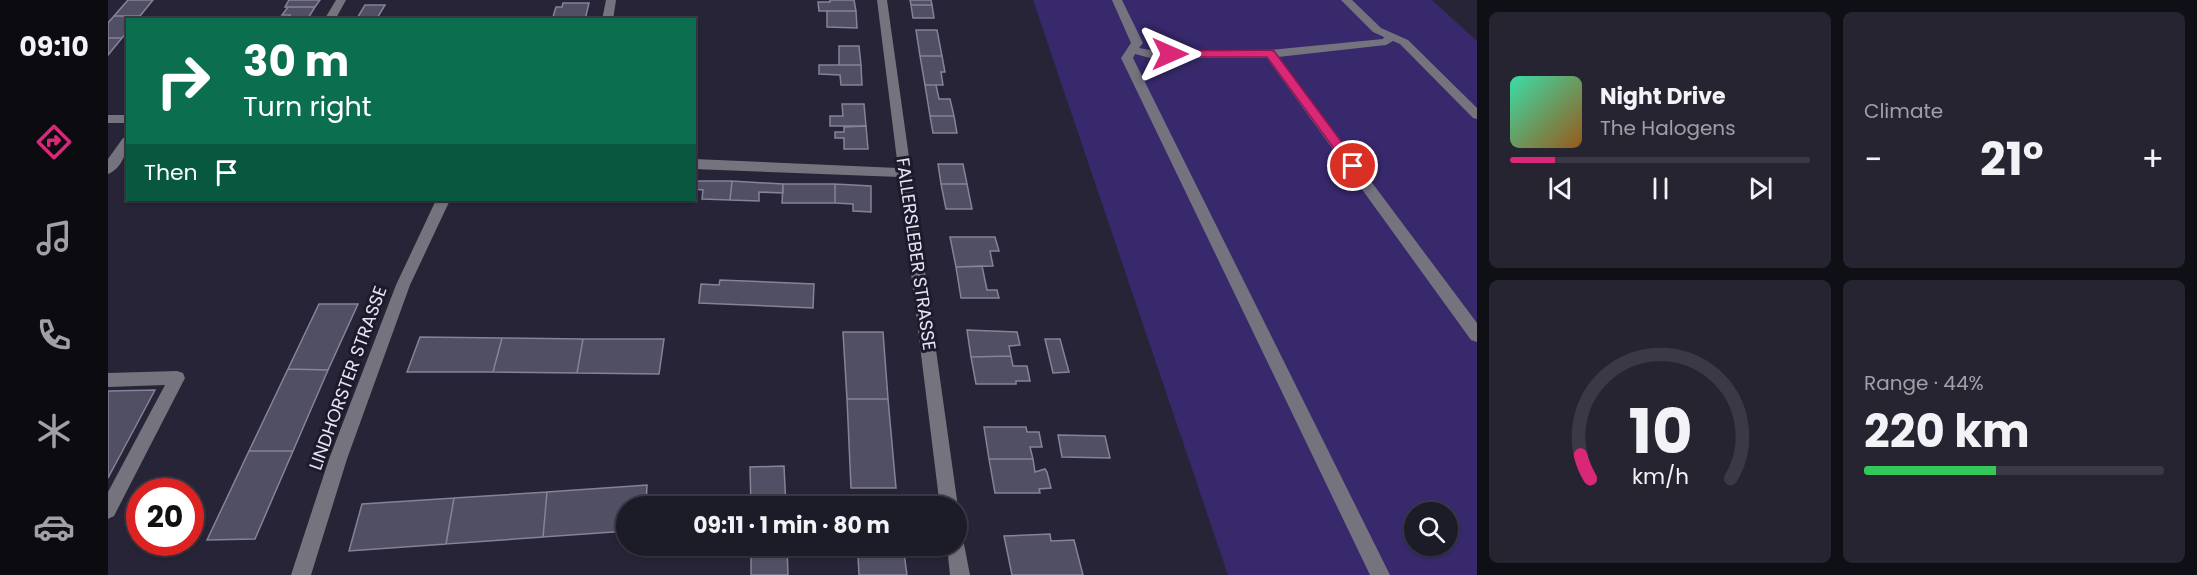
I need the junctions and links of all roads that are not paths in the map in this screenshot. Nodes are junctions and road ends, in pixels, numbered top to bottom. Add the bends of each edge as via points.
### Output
1 (341, 0) edge
2 (611, 0) edge
3 (882, 0) edge
4 (1117, 0) edge
5 (1346, 0) edge
6 (330, 18) edge
7 (607, 18) edge
8 (1391, 37) junction
9 (1132, 50) junction
10 (1270, 54) junction
11 (1477, 116) edge
12 (108, 118) edge
13 (126, 119) edge
14 (126, 144) edge
15 (696, 164) edge
16 (108, 169) edge
17 (904, 173) junction
18 (443, 201) edge
19 (1477, 335) edge
20 (108, 380) edge
21 (948, 496) edge
22 (108, 510) edge
23 (957, 556) edge
24 (301, 575) edge
25 (960, 575) edge
26 (1380, 575) edge

1 - 6 street
2 - 7 street
3 - 17 street, FALLERSLEBER STRASSE
4 - 9 street via 1137,43
5 - 8 street via 1377,30
8 - 10 street via 1386,42
8 - 11 street via 1404,42
9 - 10 street via 1150,54
9 - 26 street via 1126,58
10 - 19 street
12 - 13 street
14 - 16 street
15 - 17 street
17 - 21 street, FALLERSLEBER STRASSE
18 - 24 street, LINDHORSTER STRASSE via 403,285 338,459
20 - 22 street via 177,378
23 - 25 street

